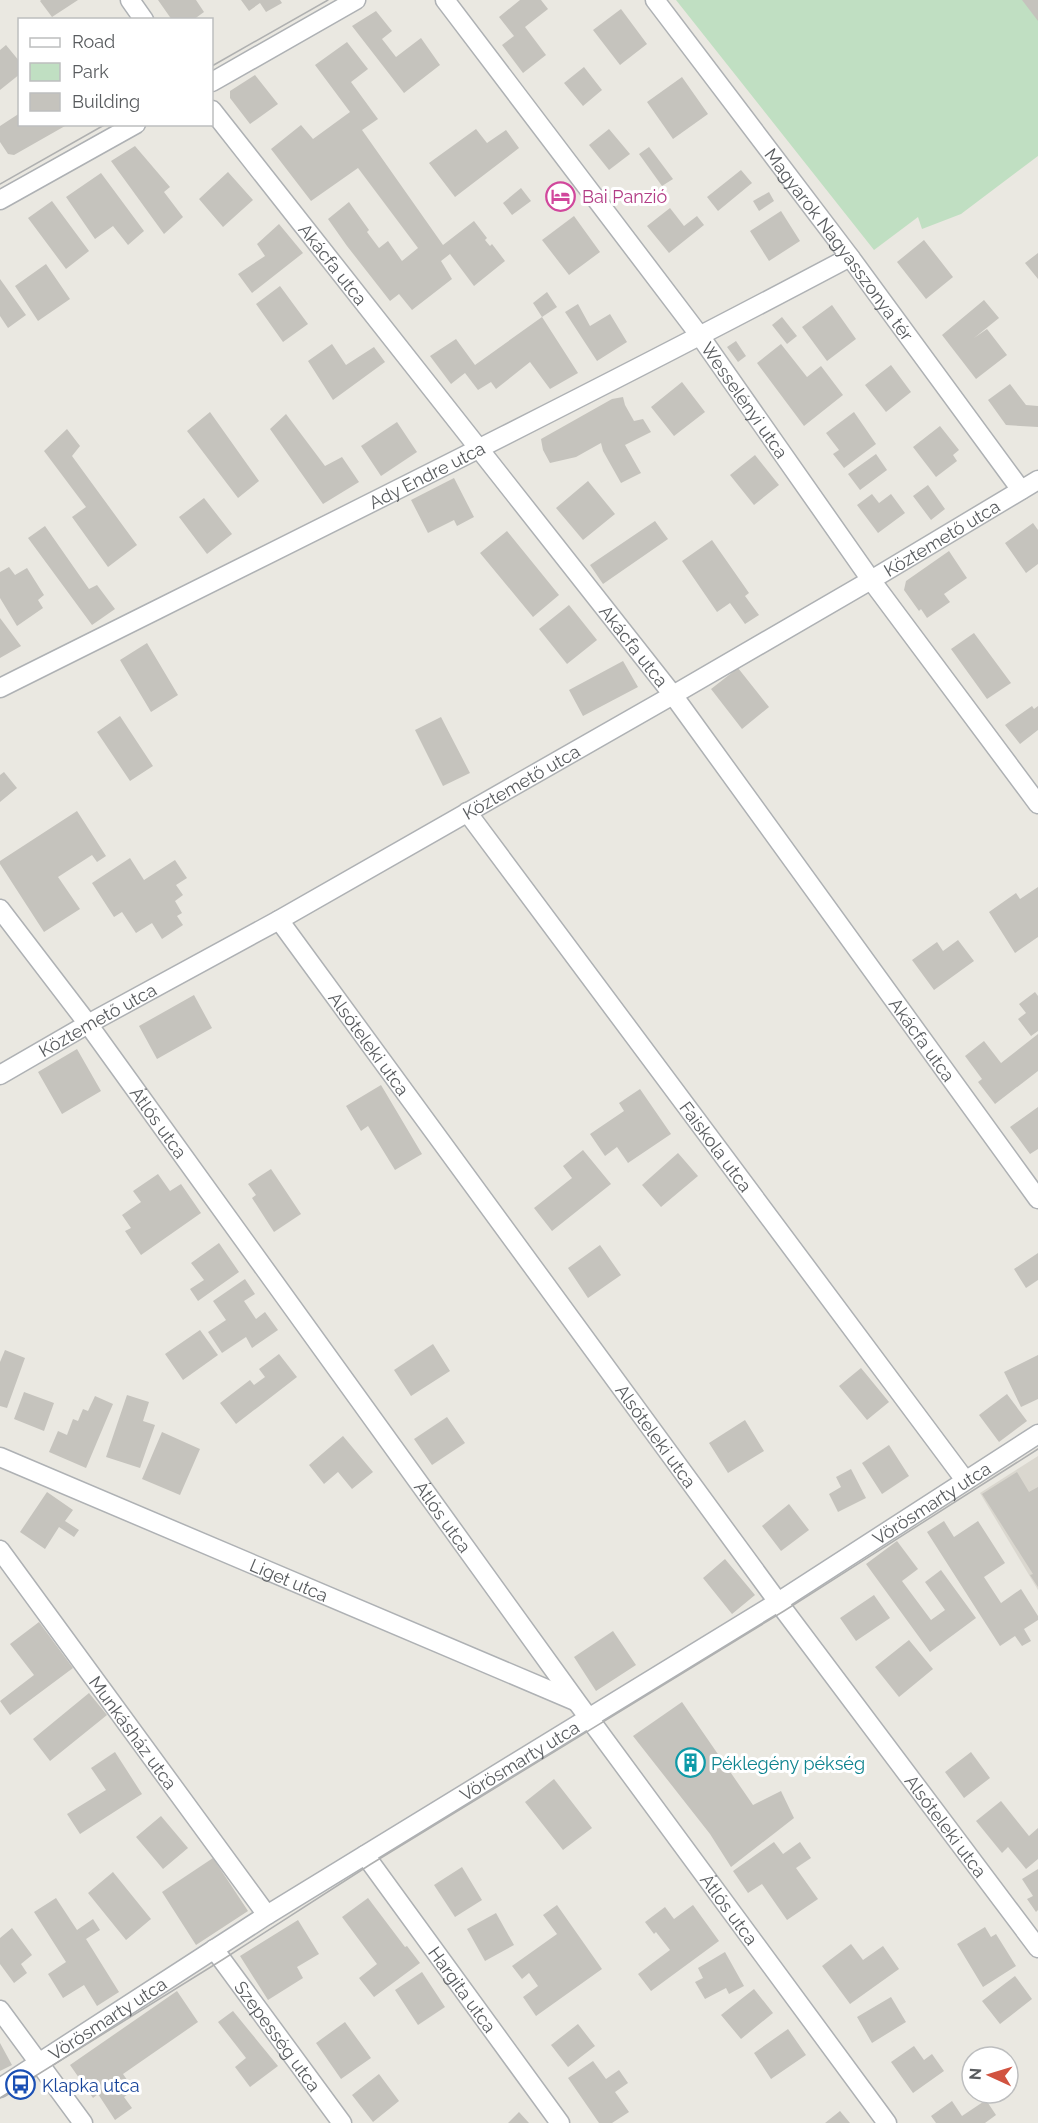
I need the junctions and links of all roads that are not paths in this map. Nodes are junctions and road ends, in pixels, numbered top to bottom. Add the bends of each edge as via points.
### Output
1 (130, 0) edge
2 (356, 0) edge
3 (445, 0) edge
4 (656, 0) edge
5 (143, 18) edge
6 (213, 81) edge
7 (213, 111) edge
8 (132, 126) edge
9 (3, 193) edge
10 (850, 257) junction
11 (700, 336) junction
12 (480, 449) junction
13 (1038, 480) edge
14 (1021, 490) junction
15 (871, 580) junction
16 (0, 688) edge
17 (673, 695) junction
18 (1038, 804) edge
19 (466, 812) junction
20 (0, 909) edge
21 (279, 920) junction
22 (88, 1024) junction
23 (0, 1075) edge
24 (1038, 1199) edge
25 (1038, 1434) edge
26 (0, 1457) edge
27 (965, 1480) junction
28 (0, 1550) edge
29 (778, 1602) junction
30 (577, 1702) junction
31 (590, 1719) junction
32 (365, 1855) junction
33 (267, 1915) junction
34 (1038, 1948) edge
35 (214, 1949) junction
36 (0, 2010) edge
37 (39, 2063) junction
38 (0, 2088) edge
39 (83, 2123) edge
40 (342, 2123) edge
41 (560, 2123) edge
42 (887, 2123) edge

1 - 5 street
2 - 6 street
3 - 11 street, Wesselényi utca
4 - 10 street, Magyarok Nagyasszonya tér
7 - 12 street, Akácfa utca
8 - 9 street
10 - 11 street, Ady Endre utca
10 - 14 street, Magyarok Nagyasszonya tér
11 - 12 street, Ady Endre utca
11 - 15 street, Wesselényi utca
12 - 16 street, Ady Endre utca
12 - 17 street, Akácfa utca
13 - 14 street, Köztemető utca
14 - 15 street, Köztemető utca
15 - 17 street, Köztemető utca
15 - 18 street, Wesselényi utca
17 - 19 street, Köztemető utca
17 - 24 street, Akácfa utca
19 - 21 street, Köztemető utca
19 - 27 street, Faiskola utca
20 - 22 street, Átlós utca
21 - 22 street, Köztemető utca
21 - 29 street, Alsóteleki utca
22 - 23 street, Köztemető utca
22 - 30 street, Átlós utca
25 - 27 street, Vörösmarty utca
26 - 30 street, Liget utca
27 - 29 street, Vörösmarty utca
28 - 33 street, Munkásház utca
29 - 31 street, Vörösmarty utca
29 - 34 street, Alsóteleki utca
30 - 31 street, Átlós utca
31 - 32 street, Vörösmarty utca
31 - 42 street, Átlós utca
32 - 33 street, Vörösmarty utca
32 - 41 street, Hargita utca
33 - 35 street, Vörösmarty utca
35 - 37 street, Vörösmarty utca
35 - 40 street, Szepesség utca
36 - 37 street
37 - 38 street, Vörösmarty utca
37 - 39 street

